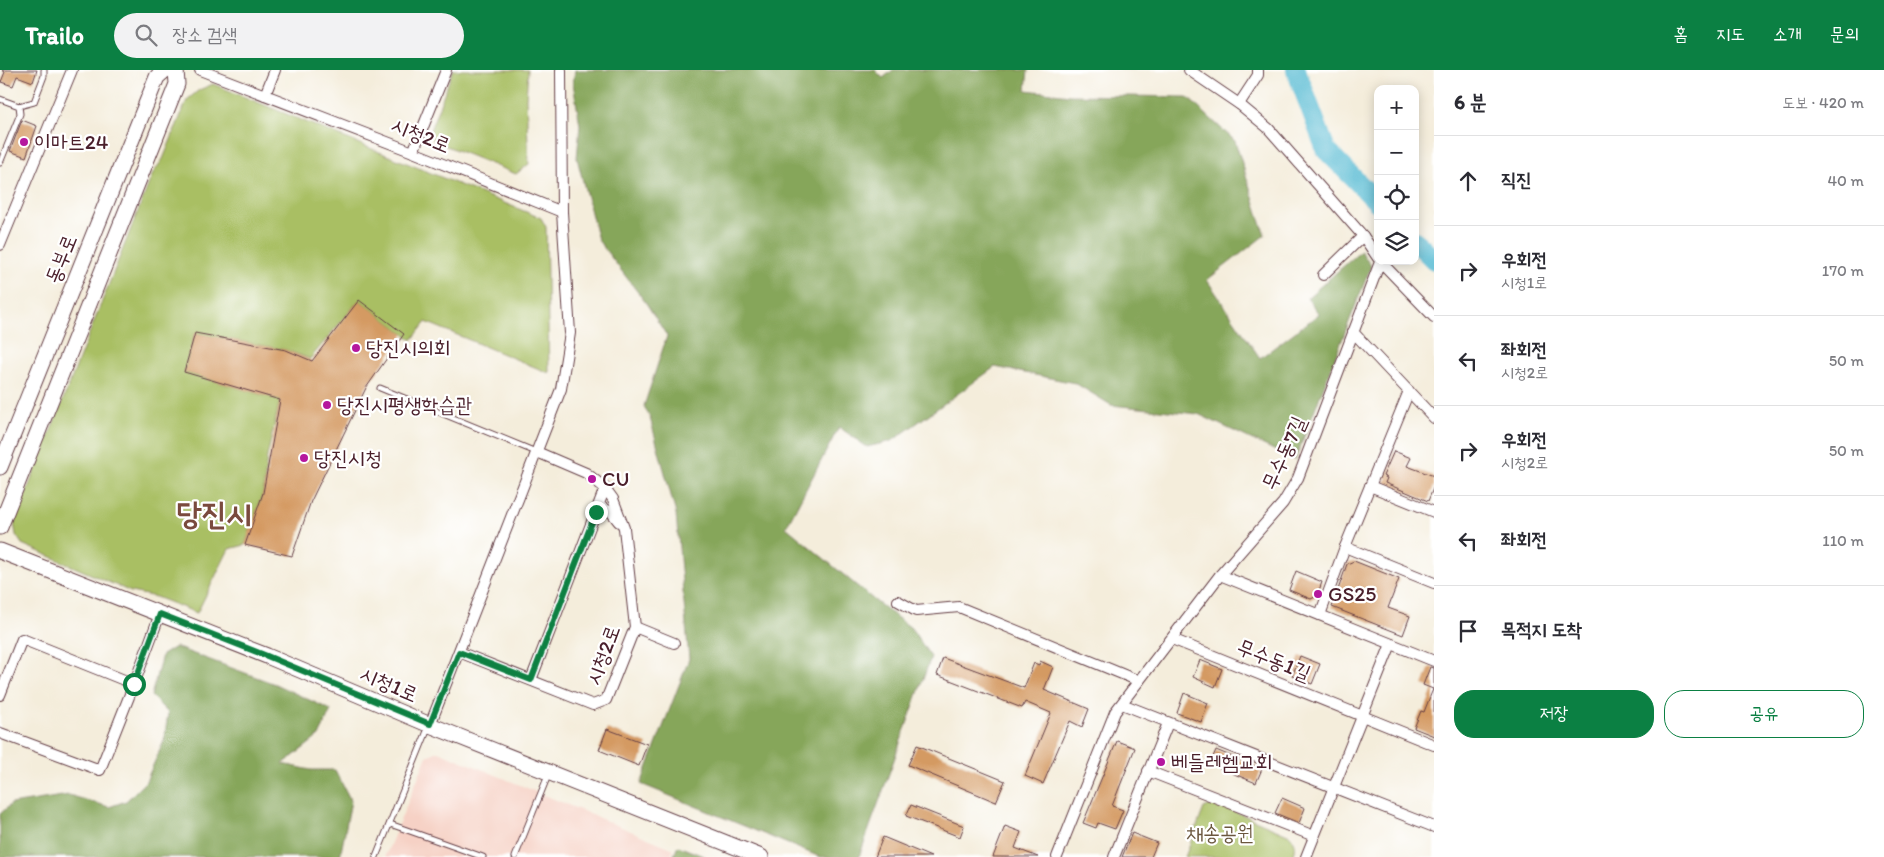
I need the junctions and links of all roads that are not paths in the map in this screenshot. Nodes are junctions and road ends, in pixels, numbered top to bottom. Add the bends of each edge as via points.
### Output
1 (44, 70) edge
2 (72, 70) edge
3 (164, 70) edge
4 (176, 70) edge
5 (200, 70) edge
6 (275, 70) edge
7 (446, 70) edge
8 (561, 70) edge
9 (1189, 70) edge
10 (1258, 70) edge
11 (265, 95) junction
12 (0, 99) edge
13 (1239, 104) junction
14 (19, 106) junction
15 (413, 152) junction
16 (0, 162) edge
17 (562, 212) junction
18 (1364, 236) junction
19 (0, 245) edge
20 (1374, 252) edge
21 (1377, 265) edge
22 (1384, 265) edge
23 (1323, 275) dead end
24 (1434, 317) edge
25 (1353, 332) junction
26 (380, 388) dead end
27 (1409, 391) junction
28 (1434, 418) edge
29 (537, 452) junction
30 (0, 467) edge
31 (1370, 486) junction
32 (605, 488) junction
33 (596, 512) junction
34 (1434, 512) edge
35 (0, 527) edge
36 (624, 528) junction
37 (1345, 548) junction
38 (0, 551) edge
39 (1220, 576) junction
40 (1434, 583) edge
41 (898, 601) dead end
42 (160, 614) junction
43 (1320, 615) junction
44 (635, 627) junction
45 (1172, 639) junction
46 (674, 643) dead end
47 (1391, 644) junction
48 (459, 652) junction
49 (1434, 661) edge
50 (531, 680) junction
51 (1139, 681) junction
52 (134, 684) junction
53 (0, 695) edge
54 (1122, 704) junction
55 (1362, 716) junction
56 (1168, 723) junction
57 (430, 724) junction
58 (0, 733) edge
59 (1434, 745) edge
60 (1148, 771) junction
61 (549, 772) junction
62 (1333, 787) junction
63 (390, 824) junction
64 (1434, 828) edge
65 (1314, 836) junction
66 (376, 857) edge
67 (483, 857) edge
68 (516, 857) edge
69 (761, 857) edge
70 (1057, 857) edge
71 (1114, 857) edge
72 (1306, 857) edge

1 - 14 lane via 34,102
2 - 19 street
3 - 30 street, 동부로 via 157,77
4 - 35 street via 177,84
5 - 11 street, 시청2로
6 - 11 street
7 - 15 street
8 - 17 street
9 - 13 street
10 - 13 street
11 - 15 street, 시청2로
12 - 14 lane
13 - 18 street via 1268,128
14 - 16 lane via 20,114
15 - 17 street, 시청2로
17 - 29 street via 570,333 561,389
18 - 20 street
18 - 23 street
21 - 25 street, 무수동7길
22 - 24 street
25 - 27 street
25 - 39 street, 무수동7길 via 1298,478 1283,503
26 - 29 lane
27 - 28 street
27 - 31 street
29 - 32 street, 시청2로 via 586,472
29 - 48 street
31 - 34 street
31 - 37 street
32 - 33 street
32 - 36 street, 시청2로 via 613,499
33 - 36 street via 601,507 611,512
33 - 50 street
36 - 44 street, 시청2로
37 - 40 street
37 - 43 street
38 - 42 street, 시청1로
39 - 43 street
39 - 45 street, 무수동7길
41 - 51 street via 916,611 959,607
42 - 52 street
42 - 57 street, 시청1로
43 - 47 street
44 - 46 street
44 - 50 street, 시청2로 via 606,700 593,705
45 - 51 street, 무수동7길
45 - 55 street, 무수동1길
47 - 49 street
47 - 55 street
48 - 50 street, 시청2로
48 - 57 street
51 - 54 street, 무수동7길
52 - 53 street via 22,639
52 - 58 street via 100,770
54 - 56 street
54 - 70 street, 무수동7길 via 1115,712
55 - 59 street, 무수동1길
55 - 62 street
56 - 60 street
56 - 62 street
57 - 61 street, 시청1로
57 - 63 lane
60 - 65 street
60 - 71 street
61 - 68 lane
61 - 69 street, 시청1로
62 - 64 street
62 - 65 street
63 - 66 lane
63 - 67 lane
65 - 72 street

